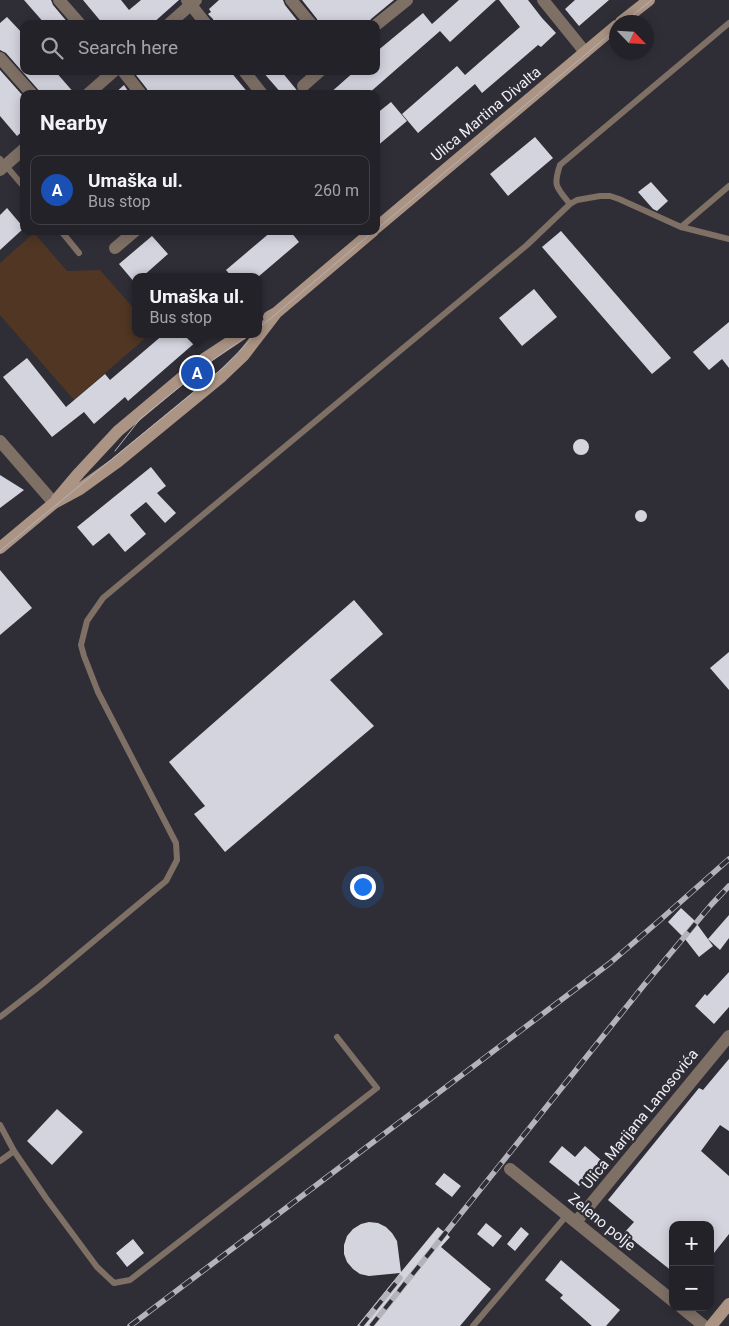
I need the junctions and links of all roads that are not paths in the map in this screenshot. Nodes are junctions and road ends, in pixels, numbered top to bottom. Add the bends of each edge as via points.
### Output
1 (59, 0) edge
2 (291, 0) edge
3 (407, 0) edge
4 (543, 0) edge
5 (649, 0) edge
6 (191, 2) edge
7 (630, 15) edge
8 (76, 20) edge
9 (173, 20) edge
10 (203, 20) edge
11 (308, 20) edge
12 (380, 22) edge
13 (729, 23) edge
14 (609, 32) edge
15 (584, 52) junction
16 (0, 58) edge
17 (109, 75) edge
18 (126, 75) edge
19 (247, 75) edge
20 (315, 75) edge
21 (303, 86) dead end
22 (28, 90) edge
23 (93, 90) edge
24 (137, 90) edge
25 (259, 90) edge
26 (20, 152) edge
27 (2, 165) edge
28 (20, 183) edge
29 (729, 186) edge
30 (570, 204) junction
31 (380, 225) edge
32 (680, 227) junction
33 (64, 235) edge
34 (130, 235) edge
35 (368, 235) edge
36 (729, 239) edge
37 (115, 248) dead end
38 (79, 253) dead end
39 (276, 313) junction
40 (262, 322) edge
41 (262, 331) edge
42 (236, 338) edge
43 (257, 338) edge
44 (0, 441) edge
45 (54, 504) junction
46 (0, 548) edge
47 (0, 1017) edge
48 (729, 1036) edge
49 (336, 1037) dead end
50 (0, 1125) edge
51 (14, 1151) junction
52 (0, 1161) edge
53 (510, 1169) dead end
54 (571, 1218) junction
55 (669, 1298) edge
56 (729, 1304) edge
57 (686, 1311) edge
58 (474, 1326) edge
59 (704, 1326) edge
60 (711, 1326) edge

1 - 8 street
2 - 11 street
3 - 12 street
4 - 15 street
5 - 7 street
6 - 9 street
6 - 10 street
13 - 30 lane via 560,165 556,180 558,190
14 - 15 street, Ulica Martina Divalta
15 - 31 street, Ulica Martina Divalta
16 - 22 street
17 - 23 street
18 - 24 street
19 - 25 street
20 - 21 street
26 - 27 street
27 - 28 lane
29 - 32 lane
30 - 32 lane via 585,198 610,196
30 - 47 lane via 527,245 103,598 87,621 81,645 98,692 176,843 177,860 166,881
32 - 36 lane
33 - 38 lane
34 - 37 street
35 - 39 street
39 - 40 street
39 - 41 street
42 - 45 street via 204,359 118,431
43 - 45 street via 222,376 116,463
44 - 45 street
45 - 46 street
48 - 54 street, Ulica Marijana Lanosovića
49 - 51 lane via 378,1088 130,1280 114,1283 97,1268
50 - 51 lane
51 - 52 lane
53 - 54 street, Zeleno polje
54 - 55 street, Zeleno polje
54 - 58 lane
56 - 60 street
57 - 59 street

